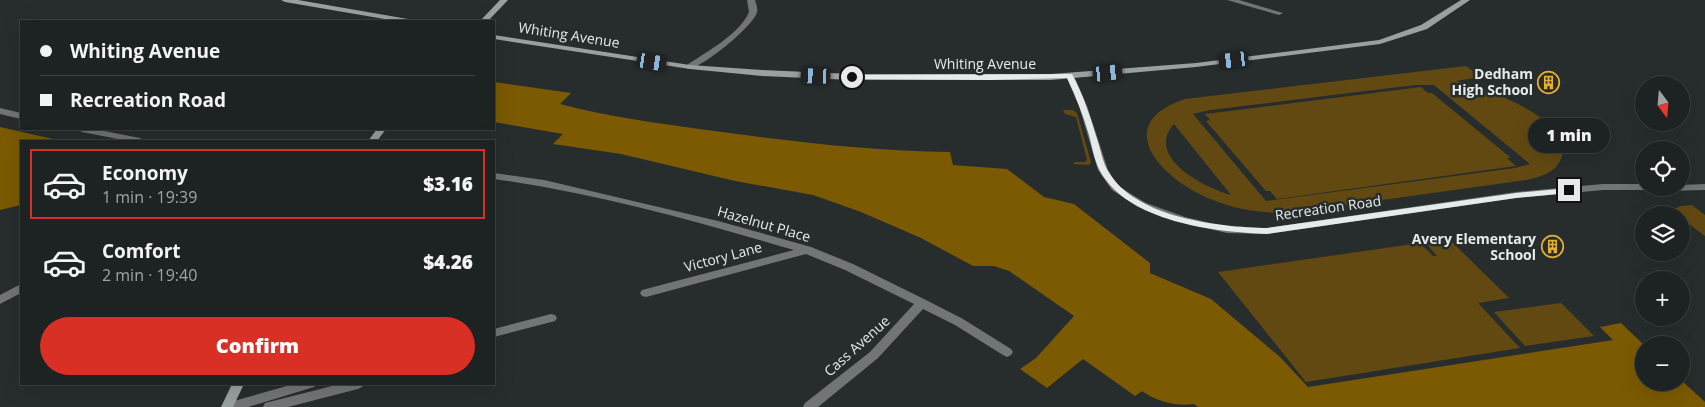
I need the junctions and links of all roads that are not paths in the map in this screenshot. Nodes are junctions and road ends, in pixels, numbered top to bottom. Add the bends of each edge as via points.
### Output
1 (285, 0) edge
2 (504, 0) edge
3 (751, 0) edge
4 (1231, 0) edge
5 (1466, 0) edge
6 (1278, 13) dead end
7 (402, 20) edge
8 (485, 20) edge
9 (495, 37) edge
10 (690, 67) junction
11 (1070, 76) junction
12 (0, 111) edge
13 (20, 116) edge
14 (87, 130) edge
15 (135, 140) edge
16 (495, 176) edge
17 (1635, 187) edge
18 (1705, 187) edge
19 (1690, 188) edge
20 (807, 250) junction
21 (20, 289) edge
22 (646, 293) dead end
23 (0, 300) edge
24 (922, 303) junction
25 (551, 318) dead end
26 (495, 333) edge
27 (1007, 352) dead end
28 (238, 385) edge
29 (307, 385) edge
30 (354, 385) edge
31 (227, 407) edge
32 (231, 407) edge
33 (269, 407) edge
34 (809, 407) edge

1 - 7 street
2 - 8 street
3 - 10 street via 753,12 739,31
4 - 6 street
5 - 11 street, Whiting Avenue via 1424,27 1380,42 1196,65
9 - 10 street, Whiting Avenue
10 - 11 street, Whiting Avenue via 762,74 852,77
11 - 17 street, Recreation Road via 1084,106 1103,170 1115,188 1142,205 1182,220 1228,230 1267,231 1516,196
12 - 13 street
14 - 15 street
16 - 20 street, Hazelnut Place via 544,183 718,224
18 - 19 street
20 - 22 street, Victory Lane
20 - 24 street, Hazelnut Place
21 - 23 street
24 - 27 street, Hazelnut Place
24 - 34 street, Cass Avenue via 874,355
25 - 26 street
28 - 31 street
29 - 32 street
30 - 33 street

